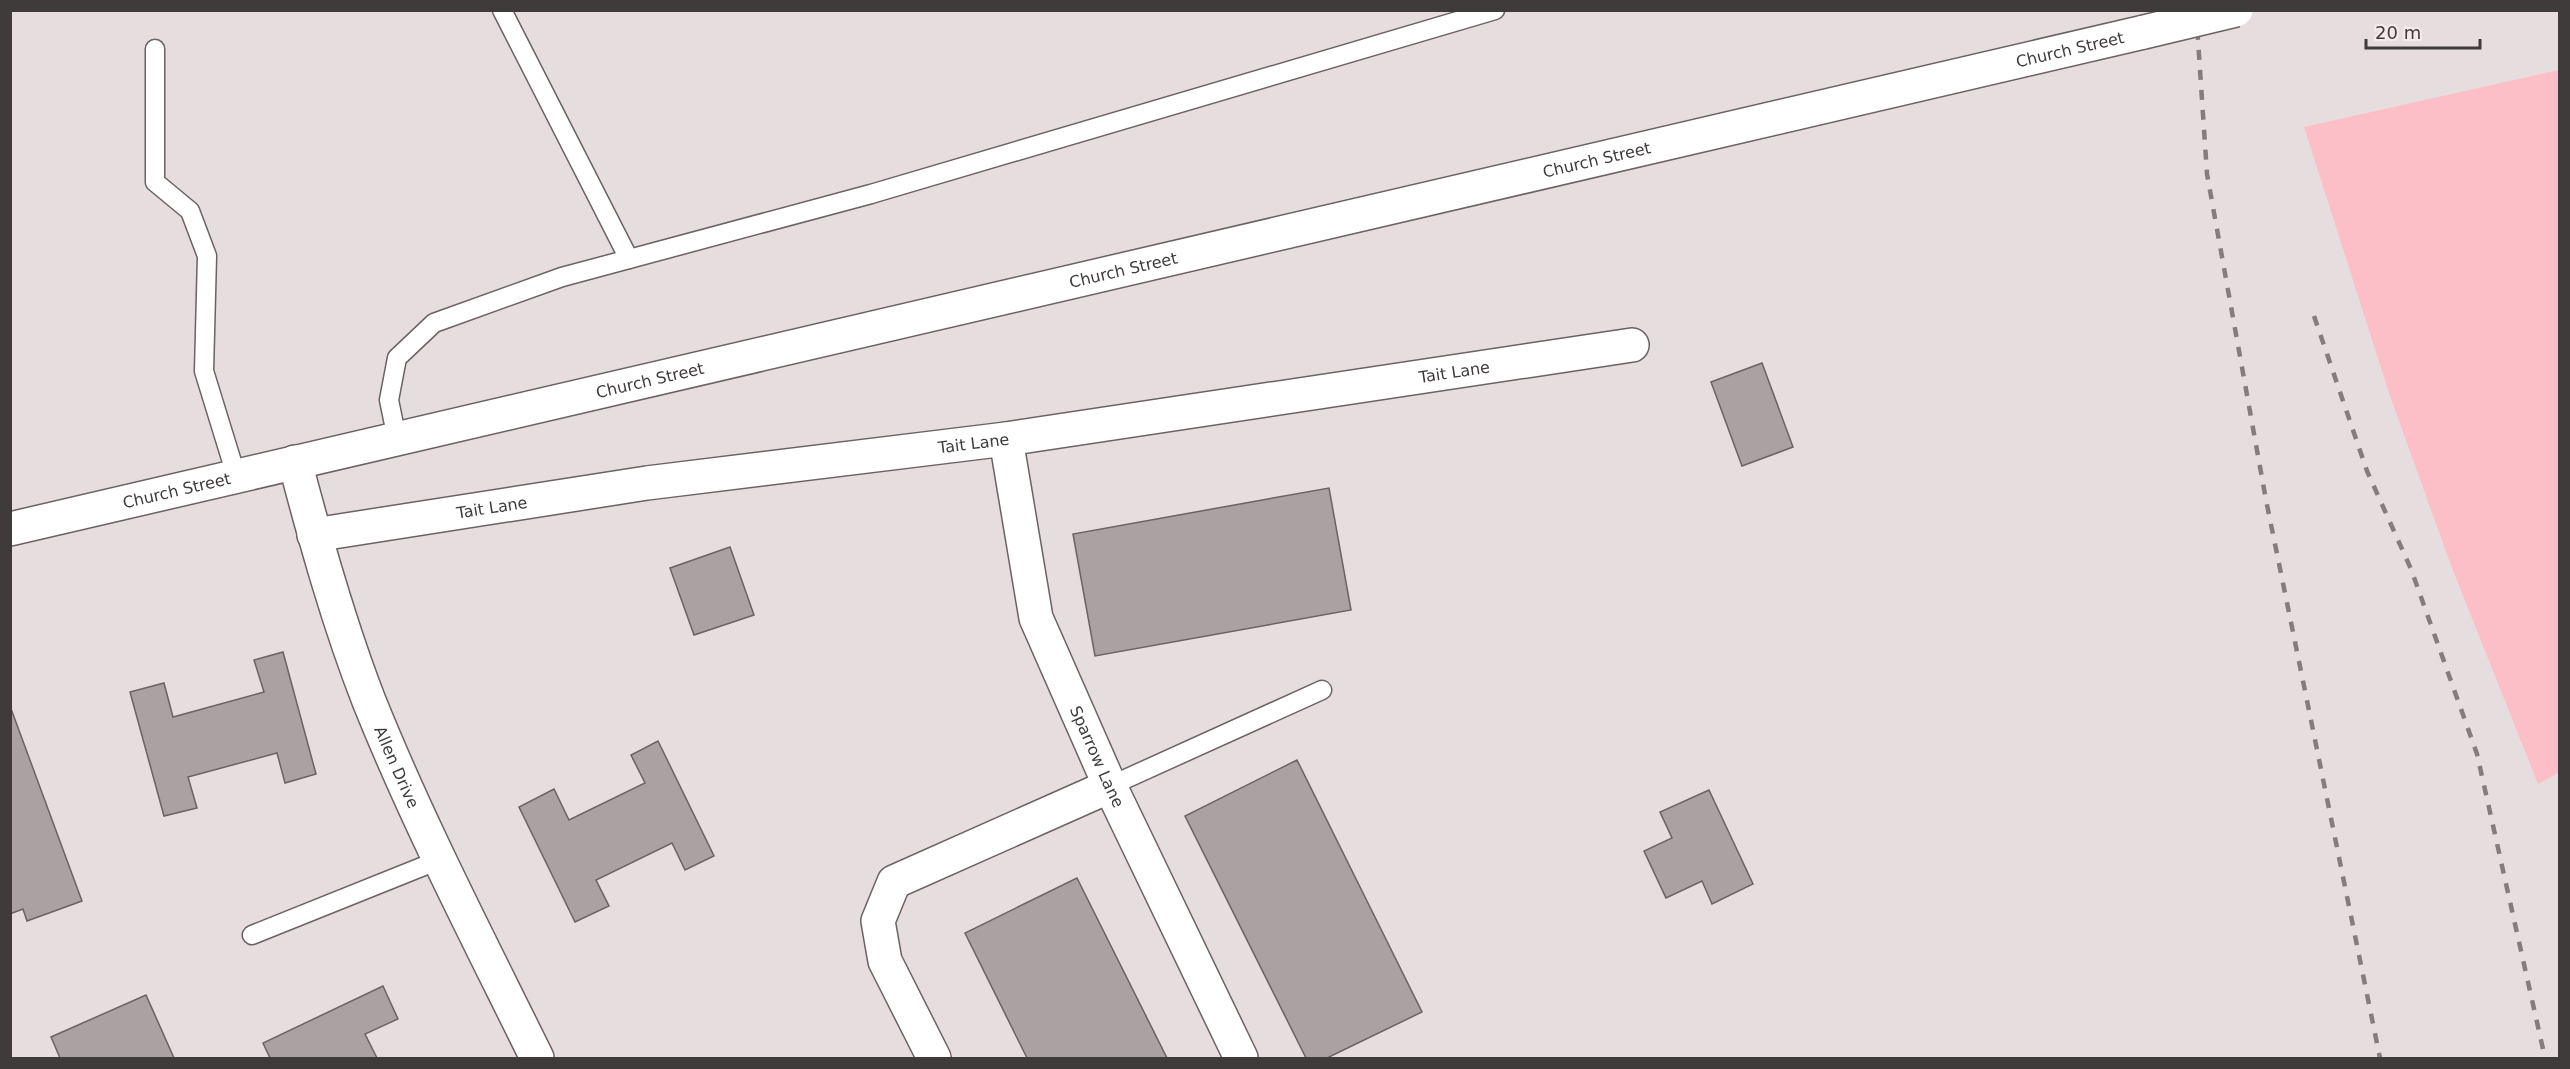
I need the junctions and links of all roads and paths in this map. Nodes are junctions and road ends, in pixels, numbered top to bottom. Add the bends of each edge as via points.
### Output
1 (502, 10) edge
2 (1494, 10) edge
3 (2236, 10) edge
4 (155, 49) dead end
5 (629, 259) junction
6 (1632, 345) dead end
7 (397, 439) junction
8 (1006, 439) junction
9 (296, 462) junction
10 (236, 475) junction
11 (10, 529) edge
12 (314, 535) junction
13 (1322, 690) dead end
14 (1110, 786) junction
15 (439, 860) junction
16 (252, 935) dead end
17 (537, 1059) edge
18 (934, 1059) edge
19 (1241, 1059) edge

1 - 5 lane
2 - 5 lane via 871,194
3 - 7 street, Church Street, bridge
4 - 10 lane via 155,183 190,211 207,256 204,371
5 - 7 lane via 562,277 434,323 397,358 388,400
6 - 8 street, Tait Lane
7 - 9 street, Church Street
8 - 12 street, Tait Lane via 647,483
8 - 14 street, Sparrow Lane via 1036,618
9 - 10 street, Church Street
9 - 12 street, Allen Drive
10 - 11 street, Church Street
12 - 15 street, Allen Drive via 369,700
13 - 14 lane
14 - 18 street via 894,882 878,921 885,961
14 - 19 street, Sparrow Lane
15 - 16 lane
15 - 17 street, Allen Drive

